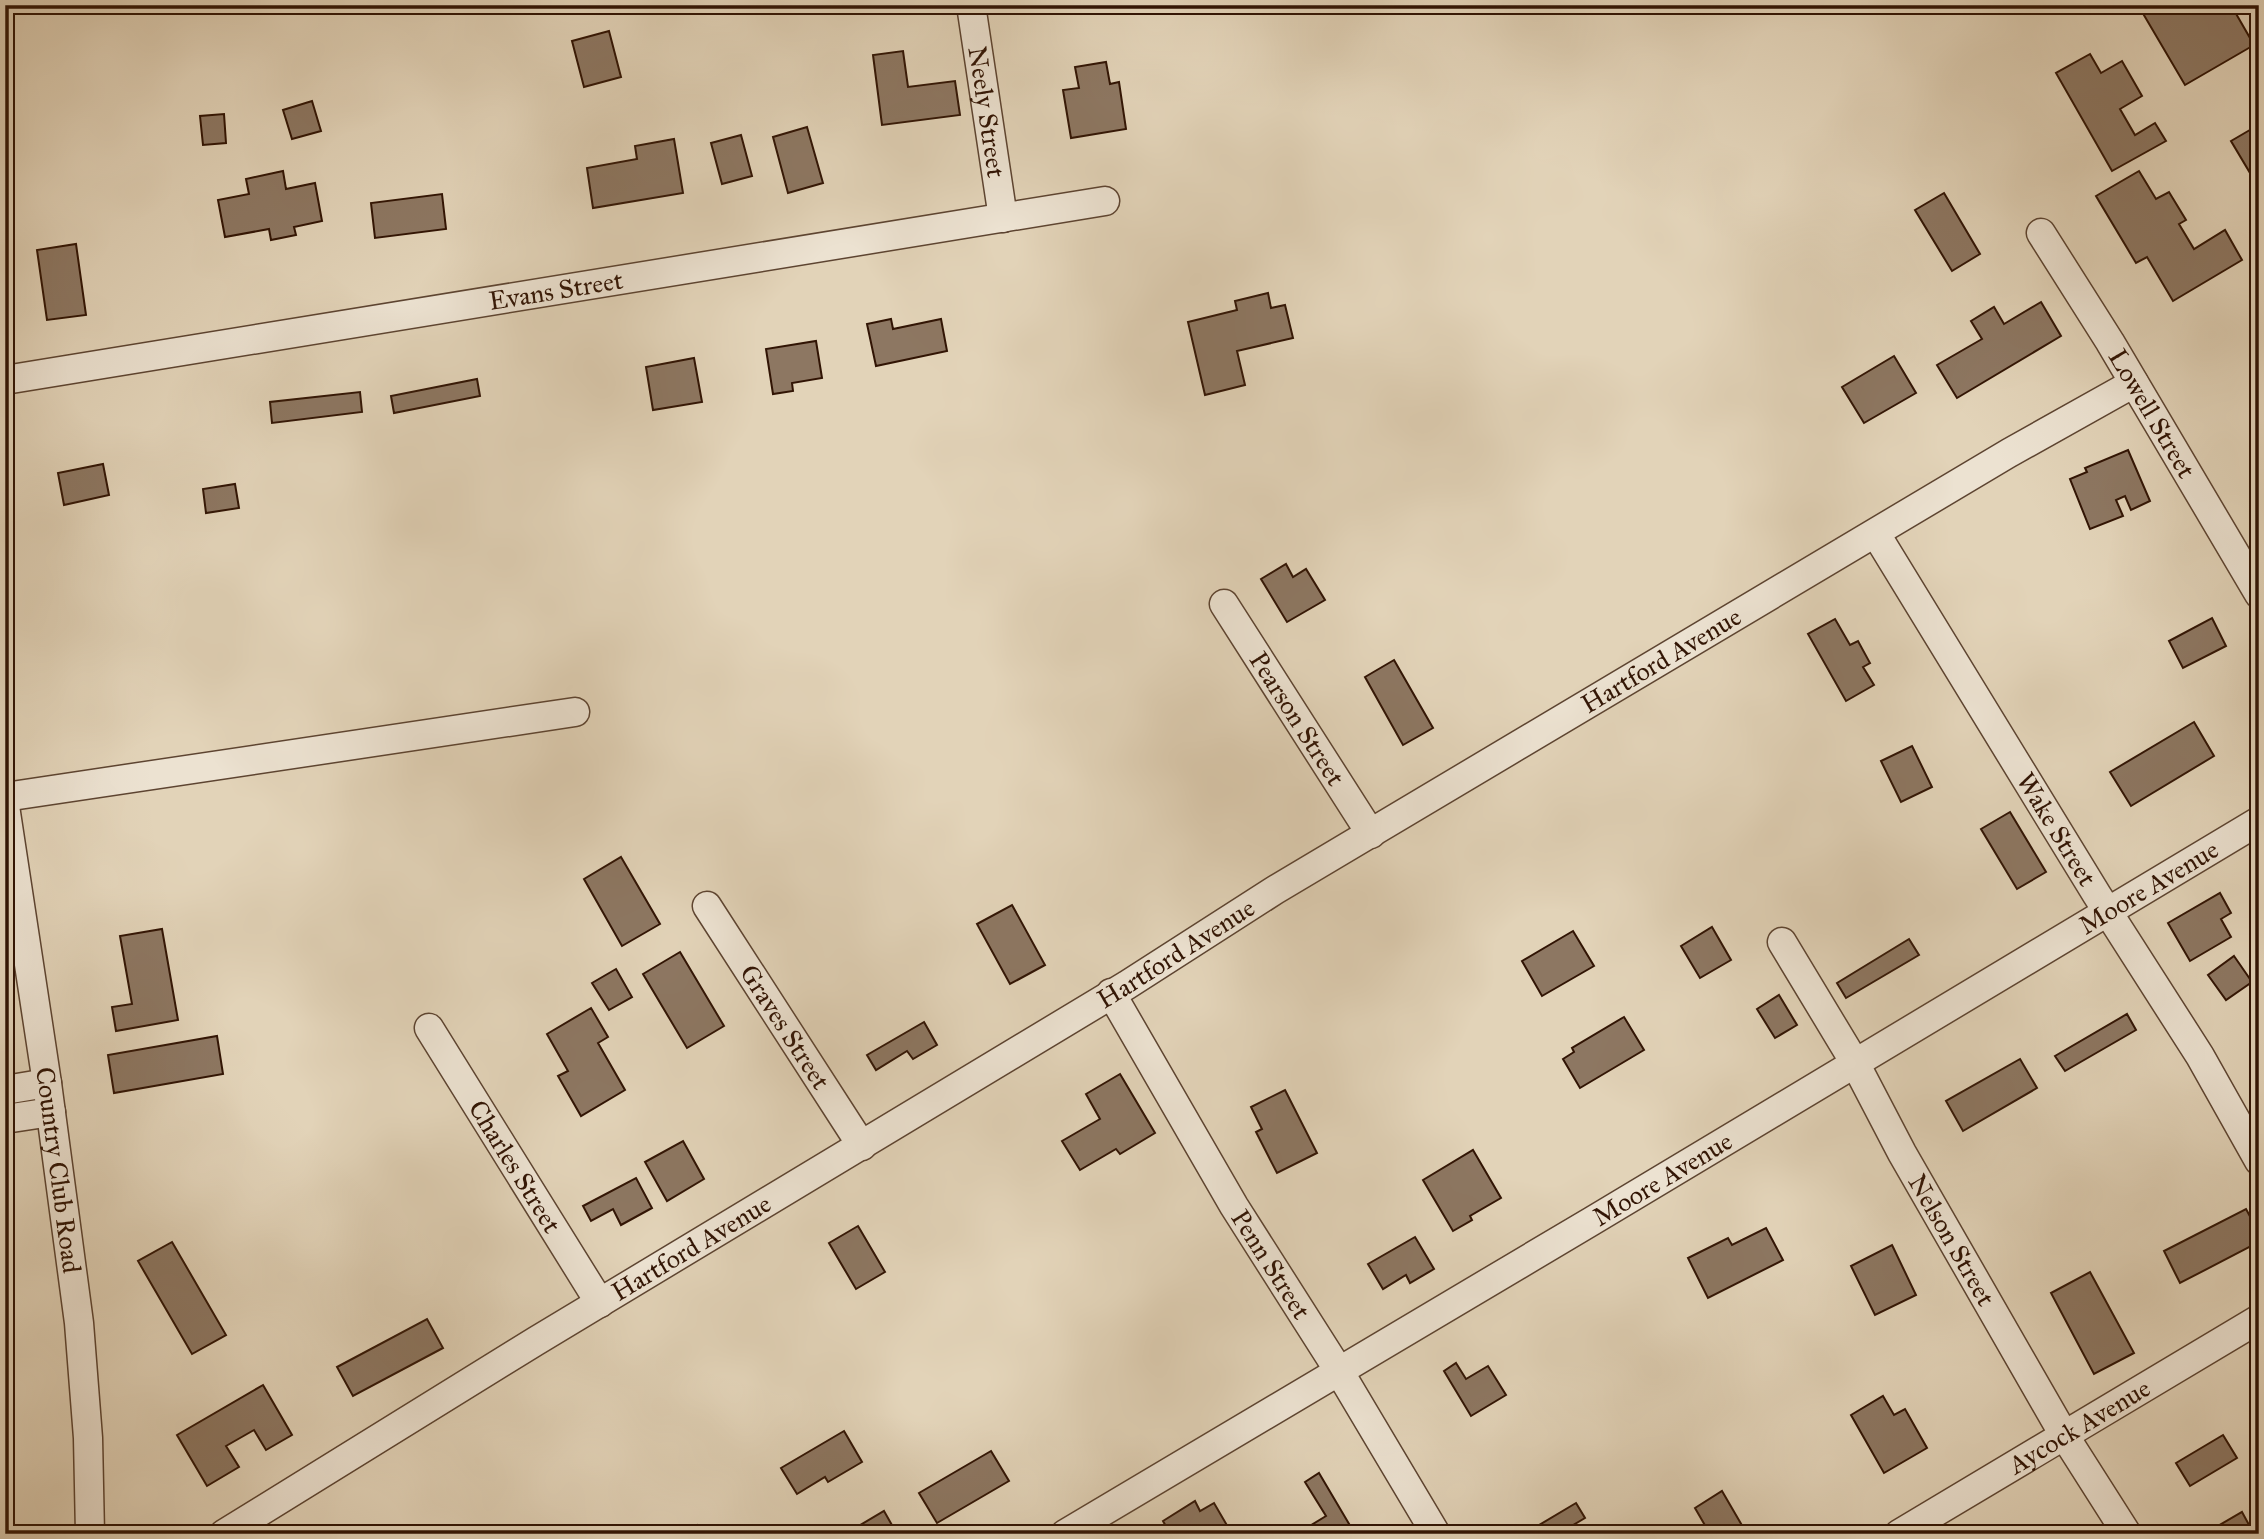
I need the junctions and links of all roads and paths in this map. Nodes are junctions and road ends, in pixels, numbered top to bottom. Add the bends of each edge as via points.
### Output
1 (971, 5) edge
2 (1105, 201) dead end
3 (1003, 218) junction
4 (2041, 233) dead end
5 (5, 380) edge
6 (2134, 383) junction
7 (1876, 534) junction
8 (2259, 594) edge
9 (1224, 604) dead end
10 (575, 712) dead end
11 (5, 797) edge
12 (5, 806) edge
13 (2259, 821) edge
14 (1371, 834) junction
15 (707, 906) dead end
16 (2109, 912) junction
17 (1782, 943) dead end
18 (1111, 993) junction
19 (429, 1028) dead end
20 (1855, 1063) junction
21 (47, 1083) junction
22 (5, 1090) edge
23 (51, 1112) junction
24 (5, 1119) edge
25 (862, 1146) junction
26 (2259, 1161) edge
27 (600, 1303) junction
28 (2259, 1319) edge
29 (1339, 1371) junction
30 (2064, 1435) junction
31 (90, 1534) edge
32 (224, 1534) edge
33 (1065, 1534) edge
34 (1436, 1534) edge
35 (1899, 1534) edge
36 (2127, 1534) edge

1 - 3 street, Neely Street
2 - 3 street, Evans Street
3 - 5 street, Evans Street
4 - 6 street, Lowell Street
6 - 7 street, Hartford Avenue
6 - 8 street, Lowell Street
7 - 14 street, Hartford Avenue
7 - 16 street, Wake Street
9 - 14 street, Pearson Street
10 - 11 street
12 - 21 street, Country Club Road
13 - 16 street, Moore Avenue
14 - 18 street, Hartford Avenue
15 - 25 street, Graves Street
16 - 20 street, Moore Avenue
16 - 26 street, Wake Street via 2200,1056
17 - 20 street, Nelson Street
18 - 25 street, Hartford Avenue
18 - 29 street, Penn Street via 1234,1206
19 - 27 street, Charles Street
20 - 29 street, Moore Avenue
20 - 30 street, Nelson Street
21 - 22 street
21 - 23 street, Country Club Road
23 - 24 street
23 - 31 street, Country Club Road via 79,1324
25 - 27 street, Hartford Avenue
27 - 32 street, Hartford Avenue
28 - 30 street, Aycock Avenue
29 - 33 street, Moore Avenue
29 - 34 street, Penn Street
30 - 35 street, Aycock Avenue
30 - 36 street, Nelson Street

